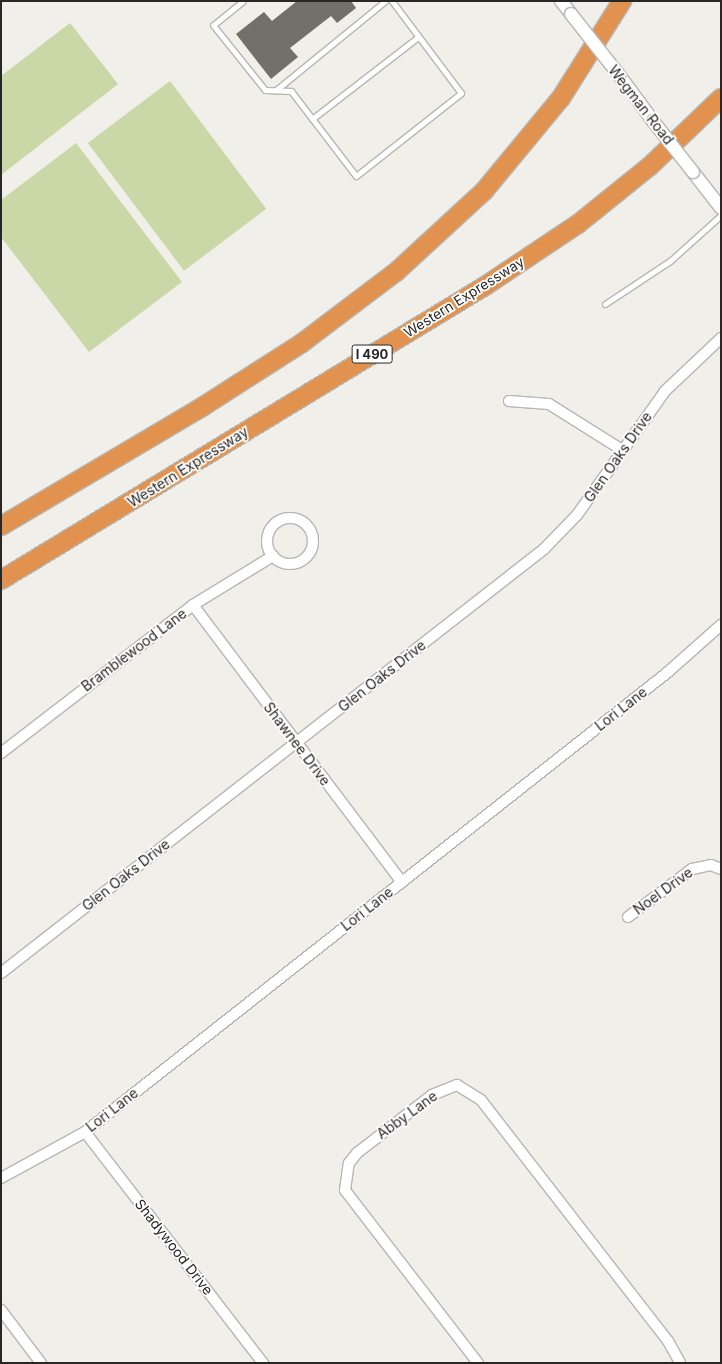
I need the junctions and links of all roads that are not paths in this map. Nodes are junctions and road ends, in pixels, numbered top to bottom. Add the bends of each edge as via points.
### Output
1 (243, 1) edge
2 (385, 1) edge
3 (392, 1) edge
4 (561, 1) edge
5 (622, 1) edge
6 (418, 37) junction
7 (276, 90) junction
8 (721, 98) edge
9 (312, 119) junction
10 (721, 208) edge
11 (721, 215) edge
12 (605, 304) dead end
13 (721, 338) edge
14 (509, 401) dead end
15 (622, 450) junction
16 (1, 526) edge
17 (273, 556) junction
18 (1, 580) edge
19 (194, 605) junction
20 (721, 625) edge
21 (296, 743) junction
22 (1, 753) edge
23 (721, 869) edge
24 (402, 882) junction
25 (628, 917) dead end
26 (1, 973) edge
27 (85, 1132) junction
28 (1, 1178) edge
29 (1, 1310) edge
30 (41, 1363) edge
31 (263, 1363) edge
32 (478, 1363) edge
33 (680, 1363) edge

1 - 7 lane via 213,25 265,90
2 - 7 lane
3 - 6 lane
4 - 10 street, Wegman Road, bridge
5 - 16 highway via 561,98 484,191 396,272 302,343 202,407
6 - 9 lane
6 - 9 lane via 461,93 356,176
7 - 9 lane via 291,91
8 - 18 highway, Western Expressway / I 490 via 650,166 578,224 485,286
11 - 12 lane via 670,261
13 - 15 street, Glen Oaks Drive via 683,370
14 - 15 street via 549,404
15 - 21 street, Glen Oaks Drive via 577,515 544,549
17 - 17 street via 293,564 309,554 313,539 305,524 292,518 274,525 268,538
17 - 19 street, Bramblewood Lane
19 - 21 street, Shawnee Drive
19 - 22 street, Bramblewood Lane
20 - 24 street, Lori Lane via 662,677
21 - 24 street, Shawnee Drive
21 - 26 street, Glen Oaks Drive
23 - 25 street, Noel Drive via 711,865 692,869
24 - 27 street, Lori Lane
27 - 28 street, Lori Lane
27 - 31 street, Shadywood Drive
29 - 30 street
32 - 33 street, Abby Lane via 345,1190 347,1170 357,1153 432,1095 457,1085 481,1100 668,1341

